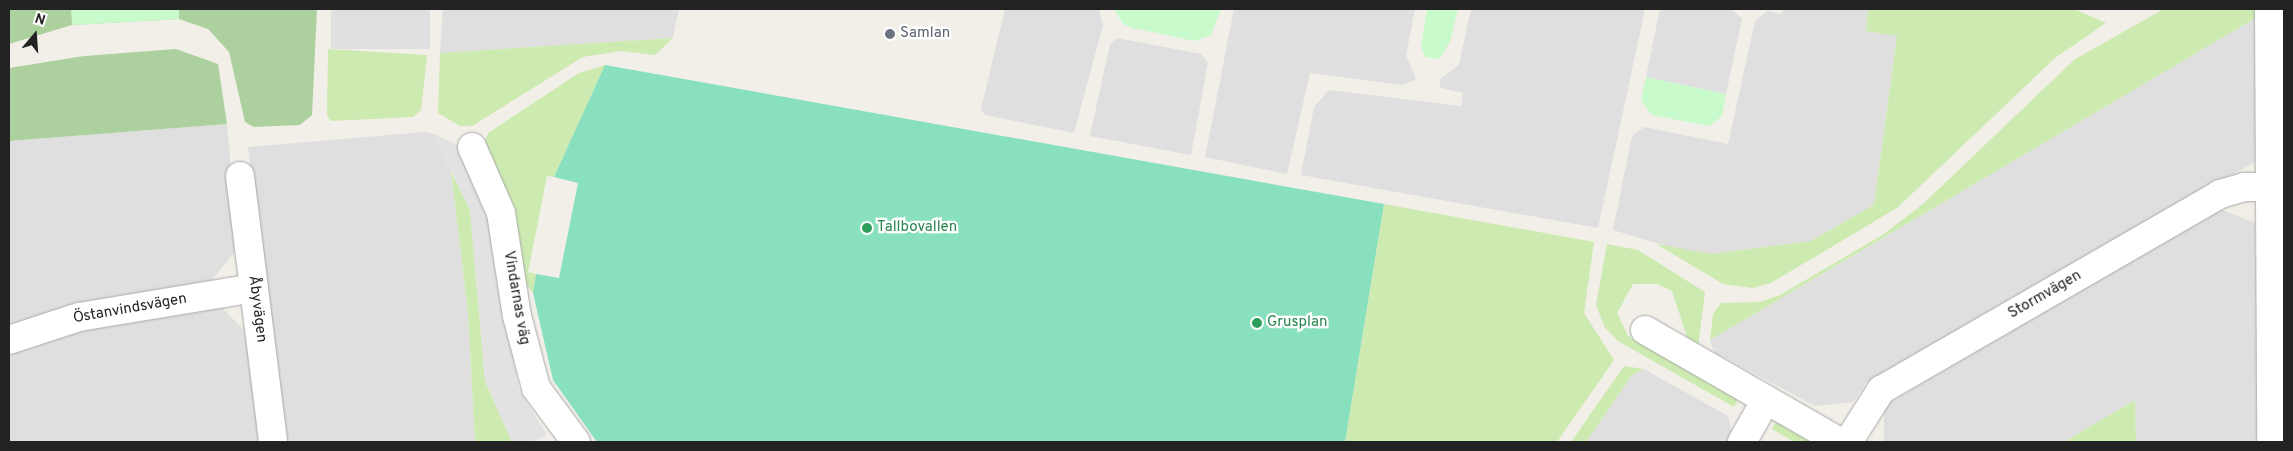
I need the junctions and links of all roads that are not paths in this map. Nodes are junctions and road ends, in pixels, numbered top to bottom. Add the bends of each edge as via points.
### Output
1 (2269, 9) edge
2 (472, 147) dead end
3 (240, 176) dead end
4 (2269, 187) junction
5 (254, 288) junction
6 (1645, 330) dead end
7 (9, 340) edge
8 (1766, 400) junction
9 (273, 442) edge
10 (576, 442) edge
11 (1742, 442) edge
12 (1840, 442) edge
13 (1848, 442) edge
14 (2271, 442) edge

1 - 4 street
2 - 10 street, Vindarnas väg via 502,213 517,316 536,388
3 - 5 street, Åbyvägen
4 - 13 street, Stormvägen via 2244,187 2220,194 1881,390
4 - 14 street
5 - 7 street, Östanvindsvägen via 79,317
5 - 9 street, Åbyvägen
6 - 8 street
8 - 11 street
8 - 12 street

